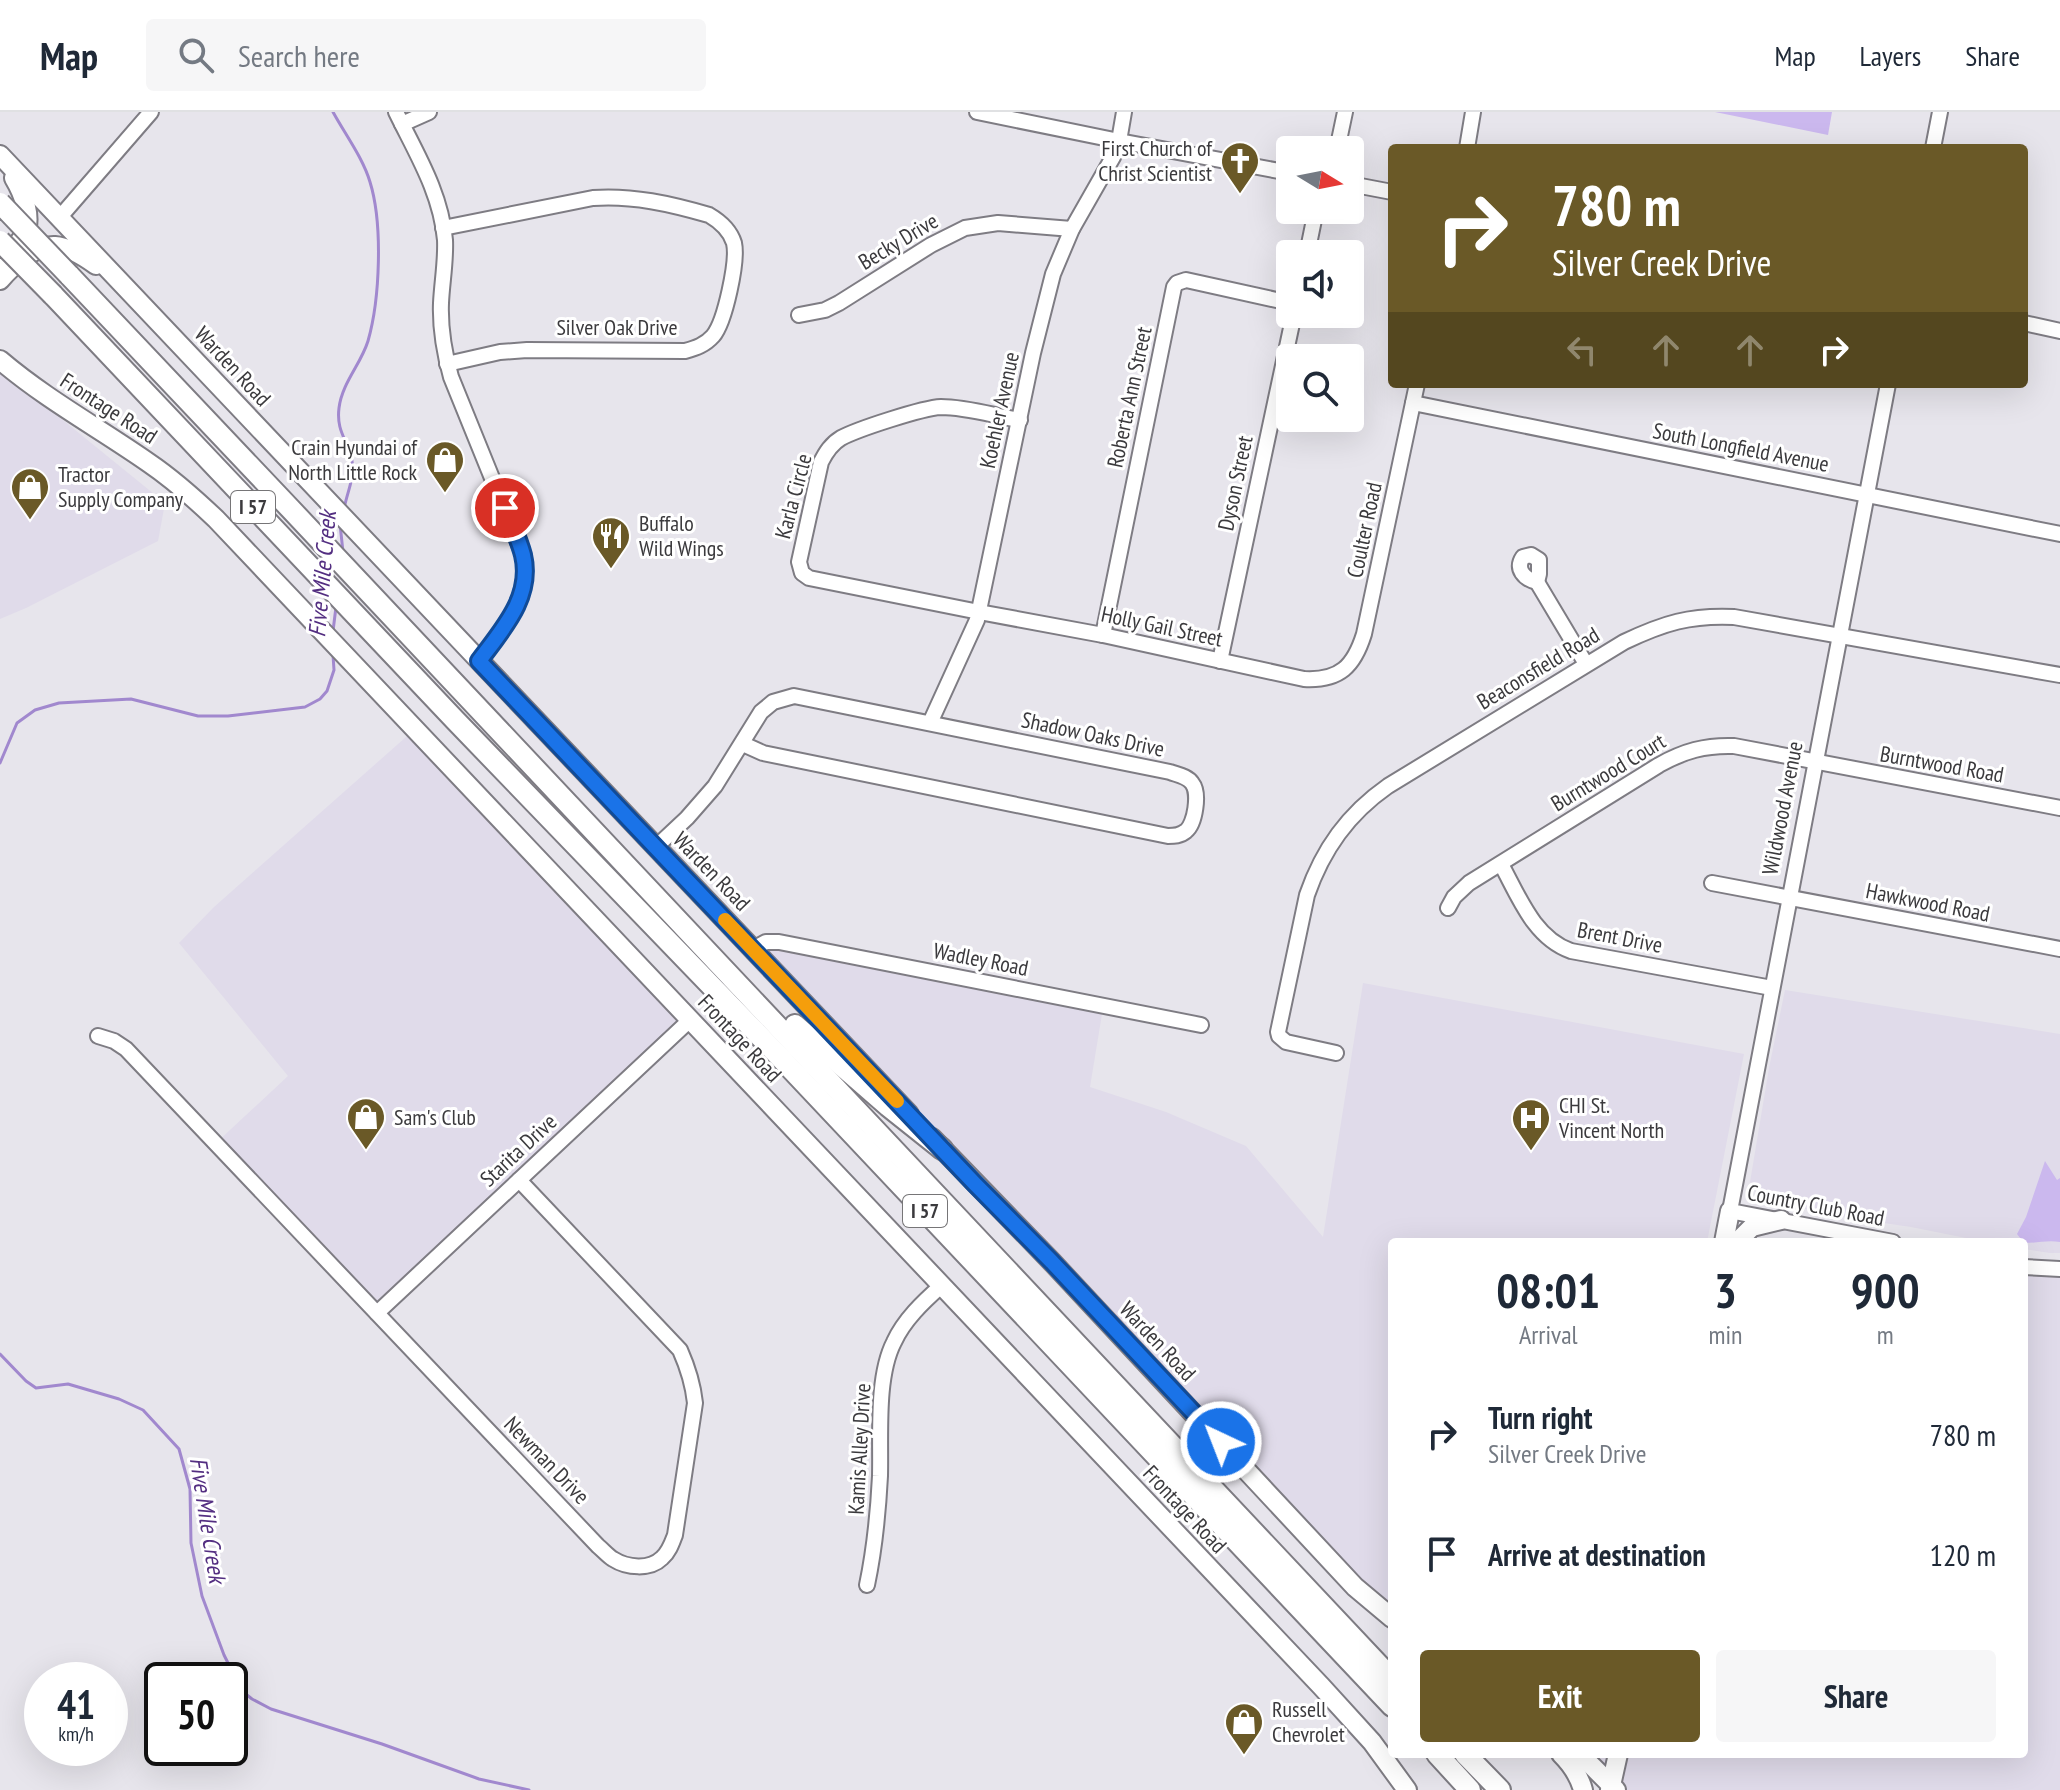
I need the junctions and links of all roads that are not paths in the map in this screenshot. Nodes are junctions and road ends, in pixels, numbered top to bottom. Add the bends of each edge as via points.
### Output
1 (429, 112) edge
2 (977, 112) edge
3 (1124, 112) edge
4 (1345, 112) edge
5 (1473, 112) edge
6 (1940, 112) edge
7 (147, 114) edge
8 (399, 118) edge
9 (1340, 136) edge
10 (1119, 141) junction
11 (1468, 144) edge
12 (1934, 144) edge
13 (0, 155) edge
14 (1276, 170) edge
15 (1364, 187) edge
16 (1388, 191) edge
17 (0, 203) edge
18 (60, 217) junction
19 (443, 228) junction
20 (1072, 229) junction
21 (0, 241) edge
22 (0, 263) edge
23 (119, 279) junction
24 (0, 280) edge
25 (1276, 300) edge
26 (799, 315) dead end
27 (2028, 324) edge
28 (1291, 328) edge
29 (2060, 331) edge
30 (0, 349) edge
31 (0, 360) edge
32 (447, 364) junction
33 (22, 379) junction
34 (1416, 388) edge
35 (1887, 388) edge
36 (1413, 403) junction
37 (1020, 420) junction
38 (1866, 494) junction
39 (2060, 534) edge
40 (1537, 582) dead end
41 (979, 612) junction
42 (1103, 635) junction
43 (1839, 636) junction
44 (479, 661) junction
45 (1220, 661) junction
46 (1586, 664) junction
47 (1335, 675) joint
48 (2060, 675) edge
49 (930, 723) junction
50 (743, 744) junction
51 (1816, 763) junction
52 (2060, 808) edge
53 (656, 847) junction
54 (1501, 864) junction
55 (1712, 883) dead end
56 (1789, 898) junction
57 (1448, 908) dead end
58 (706, 948) junction
59 (753, 949) junction
60 (2060, 949) edge
61 (1772, 988) junction
62 (690, 1020) junction
63 (1201, 1025) dead end
64 (98, 1036) dead end
65 (1336, 1053) dead end
66 (942, 1149) junction
67 (519, 1180) junction
68 (1730, 1211) junction
69 (1781, 1220) junction
70 (1725, 1238) edge
71 (1741, 1238) edge
72 (1873, 1238) edge
73 (2028, 1267) edge
74 (2060, 1269) edge
75 (941, 1286) junction
76 (377, 1313) junction
77 (867, 1585) dead end
78 (1388, 1615) edge
79 (1388, 1675) edge
80 (1388, 1702) edge
81 (1441, 1758) edge
82 (1469, 1758) edge
83 (1564, 1758) edge
84 (1584, 1758) edge
85 (1617, 1758) edge
86 (1613, 1788) edge
87 (1407, 1790) edge
88 (1470, 1790) edge
89 (1500, 1790) edge
90 (1583, 1790) edge

1 - 8 street
2 - 10 street
3 - 10 street, Koehler Avenue
4 - 9 street
5 - 11 street
6 - 12 street
7 - 18 street
8 - 19 street via 434,191
10 - 14 street
10 - 20 street, Koehler Avenue
13 - 18 main road, Warden Road
13 - 22 main road via 19,185 27,223 24,235
15 - 16 street
17 - 58 highway, I 57, bridge
18 - 23 main road, Warden Road
19 - 32 street via 441,324
19 - 32 street, Silver Oak Drive via 615,196 709,215 729,231 735,251 722,318 711,338 698,347 527,350
20 - 26 street, Becky Drive via 998,223 965,228 839,303
20 - 37 street, Koehler Avenue via 1053,274
21 - 80 highway, I 57, bridge
23 - 24 main road via 54,246 39,249
23 - 44 main road, Warden Road
25 - 42 street, Roberta Ann Street via 1186,280 1174,287
27 - 29 street
28 - 45 street, Dyson Street
30 - 33 main road
31 - 33 main road, Frontage Road
32 - 44 street via 525,567 517,605
33 - 62 main road, Frontage Road via 151,464 216,519
34 - 36 street, Coulter Road
35 - 38 street, Wildwood Avenue
36 - 38 street, South Longfield Avenue
36 - 47 street, Coulter Road via 1364,634 1352,661
37 - 41 street, Koehler Avenue
37 - 41 street, Karla Circle via 938,407 840,439 821,462 799,562 809,578
38 - 39 street, South Longfield Avenue
38 - 43 street, Wildwood Avenue
40 - 46 street
41 - 42 street, Holly Gail Street
41 - 49 street, Koehler Avenue
42 - 45 street, Holly Gail Street
43 - 46 street, Beaconsfield Road via 1734,617 1702,617 1655,627
43 - 48 street, Beaconsfield Road
43 - 51 street, Wildwood Avenue
44 - 53 main road, Warden Road
45 - 47 street, Holly Gail Street via 1304,679
46 - 65 street, Beaconsfield Road via 1388,786 1332,841 1307,895 1278,1032 1286,1042
49 - 50 street, Shadow Oaks Drive via 794,696 766,707
49 - 50 street, Shadow Oaks Drive via 1185,777 1197,794 1190,826 1168,836 763,753
50 - 53 street, Shadow Oaks Drive via 715,786
51 - 52 street, Burntwood Road
51 - 54 street, Burntwood Court via 1734,746 1691,749
51 - 56 street, Wildwood Avenue
53 - 59 main road, Warden Road
54 - 57 street, Burntwood Court via 1469,883
54 - 61 street, Brent Drive via 1537,927 1560,947
55 - 56 street, Hawkwood Road
56 - 60 street, Hawkwood Road
56 - 61 street, Wildwood Avenue
58 - 66 highway
58 - 79 highway, I 57
59 - 63 street, Wadley Road via 779,942
59 - 66 main road, Warden Road
61 - 68 street, Wildwood Avenue
62 - 67 street, Starita Drive
62 - 75 main road, Frontage Road
64 - 76 street, Newman Drive via 126,1049
66 - 78 main road, Warden Road via 1355,1587
67 - 76 street, Starita Drive
67 - 76 street, Newman Drive via 680,1350 688,1367 695,1403 675,1535 662,1559 641,1566 612,1559
68 - 69 street, Country Club Road
68 - 70 main road, Wildwood Avenue
69 - 71 main road via 1752,1227
69 - 72 street, Country Club Road
73 - 74 street
75 - 77 street, Kamis Alley Drive via 900,1331 888,1357 876,1543
75 - 87 main road, Frontage Road via 1348,1715
81 - 88 highway
82 - 89 highway
83 - 90 main road
84 - 86 main road
85 - 86 main road

